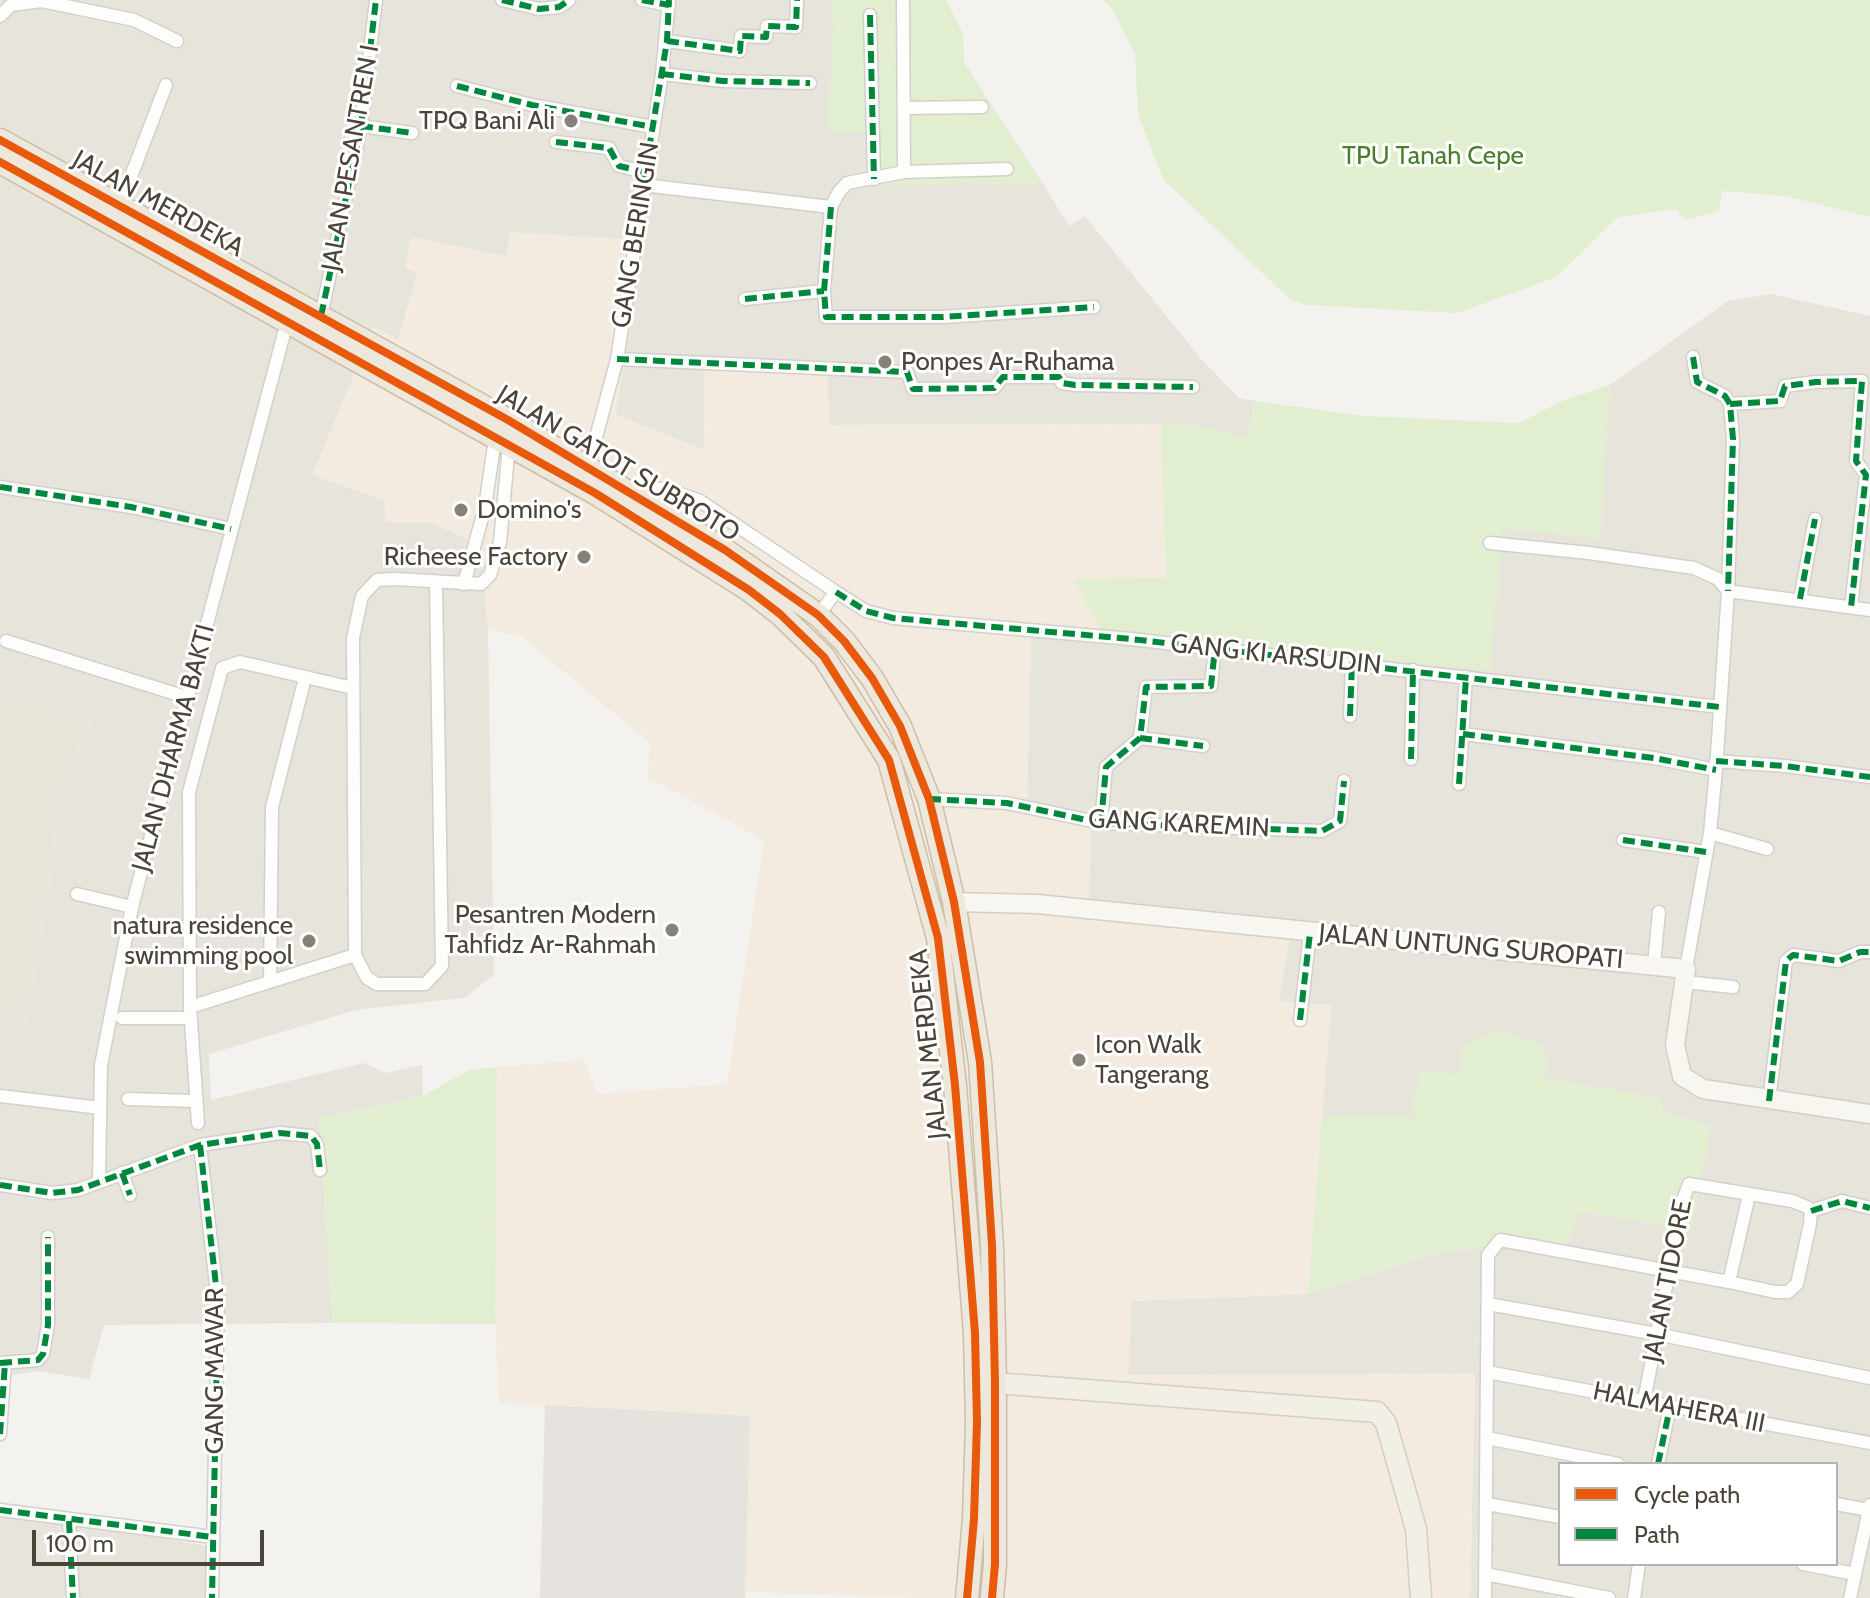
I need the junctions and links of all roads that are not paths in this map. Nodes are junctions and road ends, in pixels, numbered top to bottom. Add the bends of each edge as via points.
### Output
1 (376, 0) edge
2 (502, 0) edge
3 (569, 0) edge
4 (642, 0) edge
5 (797, 0) edge
6 (903, 0) edge
7 (516, 2) edge
8 (669, 2) edge
9 (870, 15) dead end
10 (0, 16) edge
11 (177, 41) dead end
12 (667, 41) junction
13 (662, 74) junction
14 (810, 83) dead end
15 (166, 85) dead end
16 (457, 86) dead end
17 (982, 107) dead end
18 (905, 108) junction
19 (361, 126) junction
20 (653, 127) junction
21 (412, 133) dead end
22 (0, 140) edge
23 (556, 142) dead end
24 (0, 162) edge
25 (1007, 169) dead end
26 (904, 172) junction
27 (644, 179) junction
28 (874, 179) junction
29 (120, 205) junction
30 (831, 207) junction
31 (824, 291) junction
32 (745, 299) dead end
33 (1094, 307) dead end
34 (292, 312) junction
35 (321, 316) junction
36 (1693, 357) dead end
37 (617, 359) junction
38 (1193, 387) dead end
39 (1730, 404) junction
40 (502, 442) junction
41 (579, 474) junction
42 (0, 487) edge
43 (626, 490) junction
44 (1815, 519) dead end
45 (231, 529) junction
46 (1490, 543) dead end
47 (1864, 555) edge
48 (436, 583) junction
49 (464, 584) junction
50 (1728, 591) junction
51 (836, 592) junction
52 (1800, 599) junction
53 (1851, 607) junction
54 (1870, 610) edge
55 (818, 615) junction
56 (6, 641) dead end
57 (1215, 648) junction
58 (1352, 663) junction
59 (1413, 670) junction
60 (1466, 677) junction
61 (305, 678) junction
62 (353, 688) junction
63 (189, 698) junction
64 (1720, 707) junction
65 (1350, 716) dead end
66 (1463, 734) junction
67 (1140, 738) junction
68 (1203, 746) dead end
69 (1411, 759) dead end
70 (1716, 766) junction
71 (1870, 777) edge
72 (1344, 781) dead end
73 (1459, 784) dead end
74 (929, 799) junction
75 (1101, 823) junction
76 (1710, 833) junction
77 (1623, 840) dead end
78 (1767, 849) dead end
79 (1706, 852) junction
80 (77, 894) dead end
81 (954, 902) junction
82 (132, 907) junction
83 (1659, 912) dead end
84 (1310, 933) junction
85 (1870, 952) edge
86 (355, 955) junction
87 (1654, 964) junction
88 (1685, 976) junction
89 (270, 982) junction
90 (1733, 987) dead end
91 (190, 1013) junction
92 (122, 1018) dead end
93 (1300, 1020) dead end
94 (0, 1096) edge
95 (128, 1099) dead end
96 (195, 1101) junction
97 (1769, 1101) junction
98 (100, 1108) junction
99 (1870, 1114) edge
100 (198, 1123) dead end
101 (200, 1145) junction
102 (320, 1170) dead end
103 (122, 1173) junction
104 (99, 1180) junction
105 (0, 1185) edge
106 (130, 1195) dead end
107 (1749, 1195) junction
108 (1870, 1208) edge
109 (1811, 1211) junction
110 (48, 1237) dead end
111 (1669, 1271) junction
112 (1729, 1282) junction
113 (1488, 1304) junction
114 (1657, 1334) junction
115 (2, 1363) edge
116 (1487, 1372) junction
117 (1870, 1378) edge
118 (986, 1382) junction
119 (1644, 1401) junction
120 (1670, 1407) junction
121 (0, 1434) edge
122 (1487, 1438) junction
123 (1870, 1443) edge
124 (1608, 1462) edge
125 (1658, 1462) edge
126 (1487, 1504) junction
127 (1838, 1504) edge
128 (1870, 1508) edge
129 (0, 1510) edge
130 (1558, 1517) edge
131 (69, 1521) junction
132 (213, 1537) junction
133 (1639, 1566) edge
134 (1813, 1566) edge
135 (1485, 1574) junction
136 (1855, 1574) junction
137 (73, 1598) edge
138 (212, 1598) edge
139 (967, 1598) edge
140 (992, 1598) edge
141 (1421, 1598) edge
142 (1485, 1598) edge
143 (1609, 1598) edge
144 (1634, 1598) edge
145 (1850, 1598) edge

1 - 19 street, JALAN PESANTREN I
2 - 7 street
3 - 7 street via 539,9
4 - 8 street
5 - 12 street via 796,27 767,26 766,37 741,36 740,51
6 - 18 street
8 - 12 street, GANG BERINGIN
9 - 28 street
10 - 11 street via 11,5 42,1 134,20
12 - 13 street, GANG BERINGIN
13 - 14 street
13 - 20 street, GANG BERINGIN
15 - 29 street
16 - 20 street
17 - 18 street
18 - 26 street
19 - 21 street
19 - 35 street, JALAN PESANTREN I
20 - 27 street, GANG BERINGIN
22 - 29 highway, JALAN MERDEKA
23 - 27 street via 609,148 619,166
24 - 34 highway, JALAN MERDEKA
25 - 26 street
26 - 28 street
27 - 30 street
27 - 37 street, GANG BERINGIN
28 - 30 street via 847,183
29 - 34 highway, JALAN MERDEKA
30 - 31 street
31 - 32 street
31 - 33 street via 826,317 942,317
34 - 35 highway, JALAN GATOT SUBROTO
34 - 40 highway, JALAN MERDEKA
34 - 45 street, JALAN DHARMA BAKTI
35 - 41 highway, JALAN GATOT SUBROTO
36 - 39 street via 1697,382
37 - 38 street via 907,372 913,389 994,388 1003,377 1059,377 1062,383 1075,385
37 - 41 street, GANG BERINGIN via 591,456
39 - 47 street via 1780,401 1785,386 1862,381 1856,461 1866,475
39 - 50 street
40 - 41 highway, JALAN MERDEKA
40 - 49 street
40 - 49 street via 500,542 490,575 481,584
41 - 43 highway, JALAN GATOT SUBROTO
41 - 118 highway, JALAN MERDEKA via 780,614 824,657 889,760 938,938
42 - 45 street
43 - 51 street, GANG KI ARSUDIN via 670,490 700,501
43 - 55 highway, JALAN GATOT SUBROTO
44 - 52 street
45 - 63 street, JALAN DHARMA BAKTI
46 - 50 street via 1694,568 1718,579
47 - 53 street
48 - 49 street
48 - 62 street via 377,580 362,596 353,638
48 - 86 street via 442,966 425,984 377,984 367,978
50 - 52 street
50 - 64 street
51 - 55 street
51 - 57 street, GANG KI ARSUDIN via 879,616
52 - 53 street
53 - 54 street
55 - 74 highway, JALAN GATOT SUBROTO via 872,678 900,726
56 - 63 street
57 - 58 street, GANG KI ARSUDIN
57 - 67 street via 1211,686 1146,687
58 - 59 street, GANG KI ARSUDIN
58 - 65 street
59 - 60 street, GANG KI ARSUDIN
59 - 69 street
60 - 64 street, GANG KI ARSUDIN
60 - 66 street
61 - 62 street
61 - 89 street via 272,807
61 - 91 street via 240,662 222,668 189,792
62 - 86 street
63 - 82 street, JALAN DHARMA BAKTI
64 - 70 street
66 - 70 street
66 - 73 street
67 - 68 street
67 - 75 street via 1106,767
70 - 71 street via 1785,766
70 - 76 street
72 - 75 street, GANG KAREMIN via 1340,821 1322,831
74 - 75 street, GANG KAREMIN via 1007,803
74 - 81 highway, JALAN GATOT SUBROTO
76 - 78 street
76 - 79 street
77 - 79 street
79 - 88 street
80 - 82 street
81 - 84 street, JALAN UNTUNG SUROPATI via 1037,904
81 - 118 highway, JALAN GATOT SUBROTO via 980,1062 992,1245
82 - 98 street, JALAN DHARMA BAKTI via 101,1065
83 - 87 street
84 - 87 street, JALAN UNTUNG SUROPATI
84 - 93 street
85 - 97 street via 1839,961 1793,955 1786,961
86 - 89 street
87 - 88 street, JALAN UNTUNG SUROPATI
88 - 90 street
88 - 97 street via 1675,1045 1682,1076 1703,1089
89 - 91 street
91 - 92 street
91 - 96 street
94 - 98 street
95 - 96 street
96 - 100 street
97 - 99 street
98 - 104 street, JALAN DHARMA BAKTI
101 - 102 street via 280,1133 311,1136
101 - 103 street
101 - 132 street, GANG MAWAR via 218,1303
103 - 104 street
103 - 106 street
104 - 105 street via 78,1190 52,1193
107 - 109 street, JALAN TIDORE via 1792,1201
107 - 111 street, JALAN TIDORE via 1689,1184
107 - 112 street
108 - 109 street via 1842,1201
109 - 112 street via 1797,1284 1788,1292
110 - 115 street via 43,1354 38,1360
111 - 112 street
111 - 113 street via 1500,1240 1488,1255
111 - 114 street, JALAN TIDORE
113 - 114 street
113 - 116 street
114 - 117 street
114 - 119 street, JALAN TIDORE
115 - 121 street
116 - 119 street, HALMAHERA III
116 - 122 street
118 - 139 highway, JALAN MERDEKA
118 - 140 highway, JALAN GATOT SUBROTO
118 - 141 main road via 1377,1412 1386,1423 1416,1529
119 - 120 street, HALMAHERA III
120 - 123 street, HALMAHERA III
120 - 125 street
122 - 124 street
122 - 126 street
126 - 130 street
126 - 135 street
127 - 128 street
128 - 136 street
129 - 131 street
131 - 132 street
131 - 137 street
132 - 138 street, GANG MAWAR
133 - 144 street
134 - 136 street
135 - 142 street
135 - 143 street
136 - 145 street

